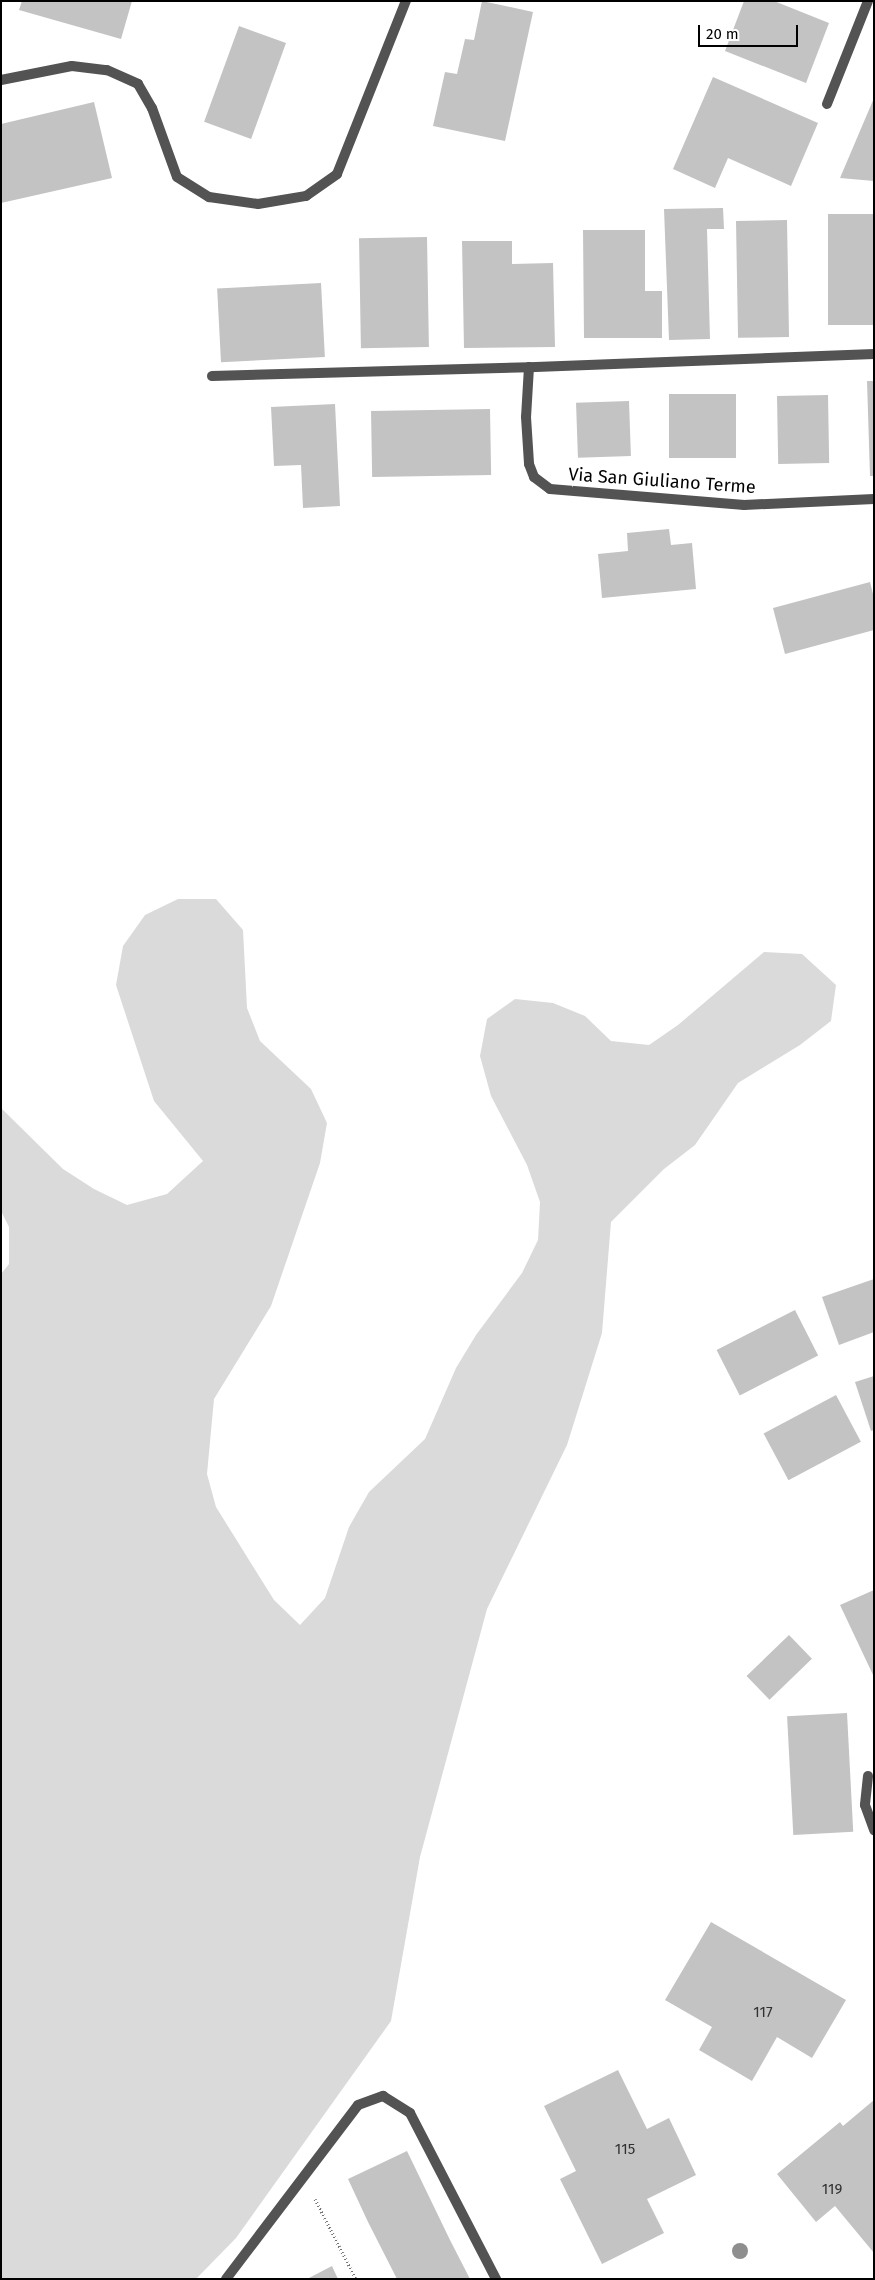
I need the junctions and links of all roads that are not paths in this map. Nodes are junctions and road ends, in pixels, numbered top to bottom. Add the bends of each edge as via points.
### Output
1 (406, 1) edge
2 (868, 1) edge
3 (1, 80) edge
4 (827, 104) dead end
5 (874, 354) edge
6 (530, 367) junction
7 (212, 376) dead end
8 (874, 499) edge
9 (868, 1776) dead end
10 (874, 1830) edge
11 (226, 2279) edge
12 (496, 2279) edge

1 - 3 street via 337,174 306,196 258,204 210,197 177,177 152,108 138,84 107,70 72,66
2 - 4 street
5 - 6 street
6 - 7 street
6 - 8 street, Via San Giuliano Terme via 527,449 534,477 550,489 744,505
9 - 10 street via 865,1805
11 - 12 street via 358,2105 383,2096 410,2113

